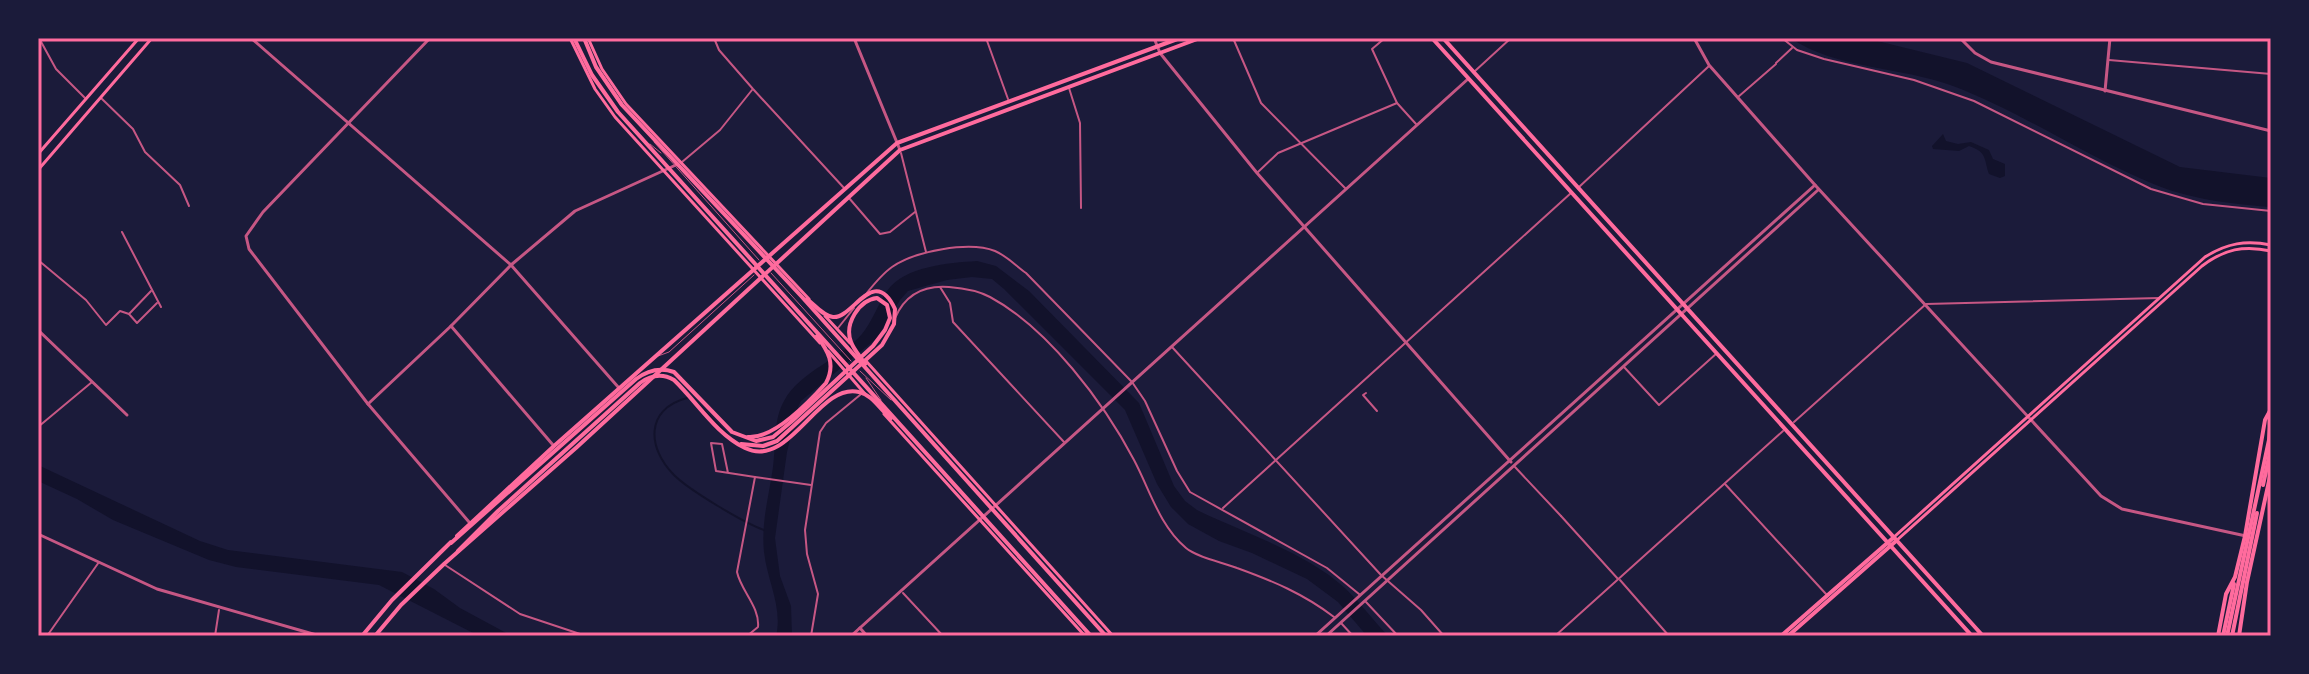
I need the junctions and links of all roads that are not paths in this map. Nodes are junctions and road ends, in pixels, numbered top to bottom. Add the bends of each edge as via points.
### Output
1 (39, 38) edge
2 (139, 38) edge
3 (152, 38) edge
4 (251, 38) edge
5 (430, 38) edge
6 (572, 38) edge
7 (586, 38) edge
8 (714, 38) edge
9 (854, 38) edge
10 (986, 38) edge
11 (1154, 38) edge
12 (1180, 38) edge
13 (1200, 38) edge
14 (1233, 38) edge
15 (1385, 38) edge
16 (1432, 38) edge
17 (1443, 38) edge
18 (1511, 38) edge
19 (1694, 38) edge
20 (1782, 38) edge
21 (1960, 38) edge
22 (2110, 38) edge
23 (1157, 46) junction
24 (1792, 47) junction
25 (1160, 53) junction
26 (2109, 60) junction
27 (1709, 65) junction
28 (1474, 72) junction
29 (2271, 74) edge
30 (1468, 79) junction
31 (1069, 87) junction
32 (753, 89) junction
33 (2105, 91) junction
34 (1738, 97) junction
35 (101, 98) junction
36 (85, 99) junction
37 (1009, 101) junction
38 (1397, 103) junction
39 (347, 123) junction
40 (1416, 124) junction
41 (2271, 131) edge
42 (647, 132) junction
43 (641, 137) junction
44 (897, 143) junction
45 (1302, 143) junction
46 (900, 150) junction
47 (38, 154) edge
48 (664, 156) junction
49 (681, 163) junction
50 (38, 170) edge
51 (662, 172) junction
52 (1257, 173) junction
53 (1815, 185) junction
54 (1578, 187) junction
55 (844, 189) junction
56 (1346, 189) junction
57 (1819, 189) junction
58 (1572, 193) junction
59 (848, 197) junction
60 (189, 206) dead end
61 (1081, 208) dead end
62 (916, 211) junction
63 (2271, 211) edge
64 (1304, 227) junction
65 (122, 232) dead end
66 (2271, 245) edge
67 (2271, 251) edge
68 (926, 253) junction
69 (769, 256) junction
70 (757, 258) junction
71 (38, 260) edge
72 (776, 264) junction
73 (511, 265) junction
74 (754, 272) junction
75 (761, 278) junction
76 (940, 287) junction
77 (152, 290) junction
78 (802, 297) junction
79 (2161, 299) junction
80 (158, 301) junction
81 (1926, 304) junction
82 (1687, 306) junction
83 (161, 307) dead end
84 (1680, 312) junction
85 (129, 314) junction
86 (809, 323) junction
87 (451, 326) junction
88 (837, 329) junction
89 (38, 330) edge
90 (1406, 342) junction
91 (1172, 346) junction
92 (1717, 353) junction
93 (655, 358) junction
94 (864, 359) junction
95 (1623, 366) junction
96 (867, 374) junction
97 (93, 381) junction
98 (1130, 383) junction
99 (619, 388) junction
100 (864, 392) junction
101 (1366, 393) dead end
102 (368, 404) junction
103 (1104, 407) junction
104 (2271, 409) edge
105 (1377, 411) dead end
106 (890, 414) junction
107 (127, 415) dead end
108 (2271, 415) edge
109 (2029, 417) junction
110 (898, 423) junction
111 (1792, 423) junction
112 (38, 427) edge
113 (1785, 430) junction
114 (739, 436) junction
115 (2269, 440) edge
116 (735, 442) junction
117 (1064, 443) junction
118 (554, 446) junction
119 (2271, 448) edge
120 (1510, 460) junction
121 (1277, 461) junction
122 (1514, 465) junction
123 (2271, 472) edge
124 (728, 473) junction
125 (755, 477) junction
126 (1725, 484) junction
127 (812, 485) junction
128 (501, 504) junction
129 (996, 506) junction
130 (1222, 509) junction
131 (980, 520) junction
132 (469, 522) junction
133 (38, 534) edge
134 (2245, 536) junction
135 (2257, 538) junction
136 (1894, 540) junction
137 (451, 543) junction
138 (1888, 543) junction
139 (458, 551) junction
140 (1911, 559) junction
141 (99, 562) junction
142 (444, 564) junction
143 (1906, 564) junction
144 (1381, 575) junction
145 (2235, 577) junction
146 (1619, 579) junction
147 (1387, 581) junction
148 (2247, 582) junction
149 (901, 591) junction
150 (1826, 594) junction
151 (1358, 596) junction
152 (1364, 603) junction
153 (220, 608) junction
154 (1335, 618) junction
155 (1341, 623) junction
156 (860, 628) junction
157 (47, 636) edge
158 (215, 636) edge
159 (320, 636) edge
160 (362, 636) edge
161 (375, 636) edge
162 (586, 636) edge
163 (747, 636) edge
164 (811, 636) edge
165 (851, 636) edge
166 (867, 636) edge
167 (943, 636) edge
168 (1088, 636) edge
169 (1106, 636) edge
170 (1113, 636) edge
171 (1315, 636) edge
172 (1326, 636) edge
173 (1353, 636) edge
174 (1398, 636) edge
175 (1444, 636) edge
176 (1555, 636) edge
177 (1669, 636) edge
178 (1781, 636) edge
179 (1788, 636) edge
180 (1972, 636) edge
181 (1983, 636) edge
182 (2229, 636) edge

1 - 36 street via 56,69
2 - 36 main road
3 - 35 main road
4 - 39 street
5 - 39 street
6 - 43 main road via 607,97
6 - 51 main road via 601,98
7 - 42 main road via 602,78
7 - 49 main road via 621,96
8 - 32 street
9 - 44 street
10 - 37 street
11 - 23 street
12 - 23 main road
13 - 25 main road
14 - 45 street via 1261,103
15 - 38 street via 1372,49
16 - 30 main road
17 - 28 main road
18 - 28 street
19 - 27 street
20 - 24 street
21 - 33 street via 1991,62
22 - 26 street
23 - 25 street
23 - 37 main road
24 - 34 street
24 - 63 street via 1974,101 2151,189 2203,204
25 - 31 main road
25 - 52 street
26 - 29 street
26 - 33 street
27 - 34 street
27 - 54 street
28 - 54 main road
30 - 40 street
30 - 58 main road
31 - 46 main road
31 - 61 street via 1080,123
32 - 49 street via 720,130
32 - 55 street
33 - 41 street
34 - 53 street
35 - 50 main road
35 - 60 street via 180,185
36 - 47 main road
37 - 44 main road
38 - 40 street
38 - 45 street
39 - 73 street
39 - 102 street via 263,212 246,243
40 - 56 street
42 - 48 lane
42 - 78 main road
43 - 48 lane
43 - 86 main road
44 - 46 street
44 - 55 main road
45 - 52 street via 1278,153
45 - 56 street
46 - 59 main road
46 - 62 street
48 - 70 lane
49 - 51 street
49 - 69 main road
51 - 73 street via 575,211
51 - 74 main road
52 - 64 street
53 - 57 street
53 - 82 street
54 - 82 main road
55 - 69 main road
56 - 64 street
57 - 81 street
57 - 82 street
58 - 84 main road
58 - 90 street
59 - 62 street via 880,234
59 - 72 main road
62 - 68 street
64 - 90 street
64 - 91 street
65 - 77 street
66 - 79 main road via 2242,242 2216,250
67 - 79 main road via 2222,252
68 - 88 street via 885,272
68 - 98 street via 969,246 1006,258
69 - 72 main road
69 - 74 main road
70 - 74 lane
70 - 96 lane
71 - 85 street via 86,300 106,325 120,311
72 - 75 main road
72 - 88 main road
73 - 87 street
73 - 99 street
74 - 75 main road
74 - 93 main road
74 - 93 lane via 669,352
75 - 100 main road
75 - 139 main road
76 - 94 street via 907,298 887,335
76 - 103 street via 989,295 1057,353
76 - 117 street via 953,322
77 - 80 street
77 - 85 street
78 - 96 main road
78 - 116 main road via 835,317 845,315 865,295 883,294 895,309 894,324 872,356 777,441 755,447
79 - 81 street
79 - 109 main road
80 - 83 street
80 - 85 street via 137,323
81 - 109 street
81 - 111 street
82 - 84 street
82 - 111 main road
84 - 92 main road
84 - 95 street
84 - 120 street
86 - 106 main road
86 - 114 main road via 831,360 826,383 771,433
87 - 102 street
87 - 118 street
88 - 94 main road
89 - 97 street
90 - 120 street
90 - 121 street
91 - 98 street
91 - 121 street
92 - 95 street via 1659,405
92 - 113 main road
93 - 99 main road
94 - 129 main road
95 - 122 street
96 - 106 lane
96 - 114 main road via 862,359 855,351 850,340 849,327 862,304 877,298 887,305 890,318 873,346 861,357 849,368 781,432 756,441
96 - 169 main road
97 - 107 street
97 - 112 street
98 - 103 street
98 - 130 street via 1145,401 1186,487
99 - 118 main road
100 - 127 street via 820,432
100 - 131 main road
101 - 105 street
102 - 132 street
103 - 117 street
103 - 154 street via 1163,521 1187,550 1284,585
104 - 134 main road
106 - 110 main road
108 - 115 main road
109 - 134 street via 2096,490 2122,509
109 - 136 main road
110 - 116 main road via 867,395 850,391 833,398 776,447 757,452
110 - 168 main road
111 - 136 main road
113 - 126 street
113 - 138 main road
114 - 128 main road via 678,376 654,370 636,379
115 - 182 main road
116 - 128 main road via 674,380 656,376 640,383
117 - 129 street
118 - 132 main road
119 - 182 main road
120 - 122 street
120 - 144 street
121 - 130 street
121 - 144 street
122 - 146 street
122 - 147 street
123 - 135 main road
124 - 124 street via 722,444 711,443 716,471
124 - 125 street
125 - 127 street
125 - 163 street via 737,572 758,622
126 - 146 street
126 - 150 street
127 - 164 street via 805,530 818,594
128 - 137 main road
128 - 139 main road
129 - 131 street
129 - 170 main road
130 - 151 street via 1327,568
131 - 149 street
131 - 168 main road
132 - 137 main road
133 - 141 street
134 - 135 street
134 - 145 main road
135 - 148 main road
136 - 138 main road
136 - 140 main road
137 - 160 main road
138 - 143 main road
138 - 150 main road
138 - 179 main road
139 - 142 main road
140 - 143 main road
140 - 181 main road
141 - 153 street via 157,589
141 - 157 street
142 - 161 main road
142 - 162 street via 520,614
143 - 180 main road
144 - 147 street
144 - 151 street
145 - 182 main road
145 - 182 main road via 2226,594
146 - 176 street
146 - 177 street
147 - 152 street
147 - 175 street
148 - 182 main road
148 - 182 main road
149 - 156 street
149 - 167 street
150 - 178 main road
151 - 154 street
152 - 155 street
152 - 174 street
153 - 158 street
153 - 159 street
154 - 171 street
155 - 172 street
155 - 173 street
156 - 165 street
156 - 166 street

